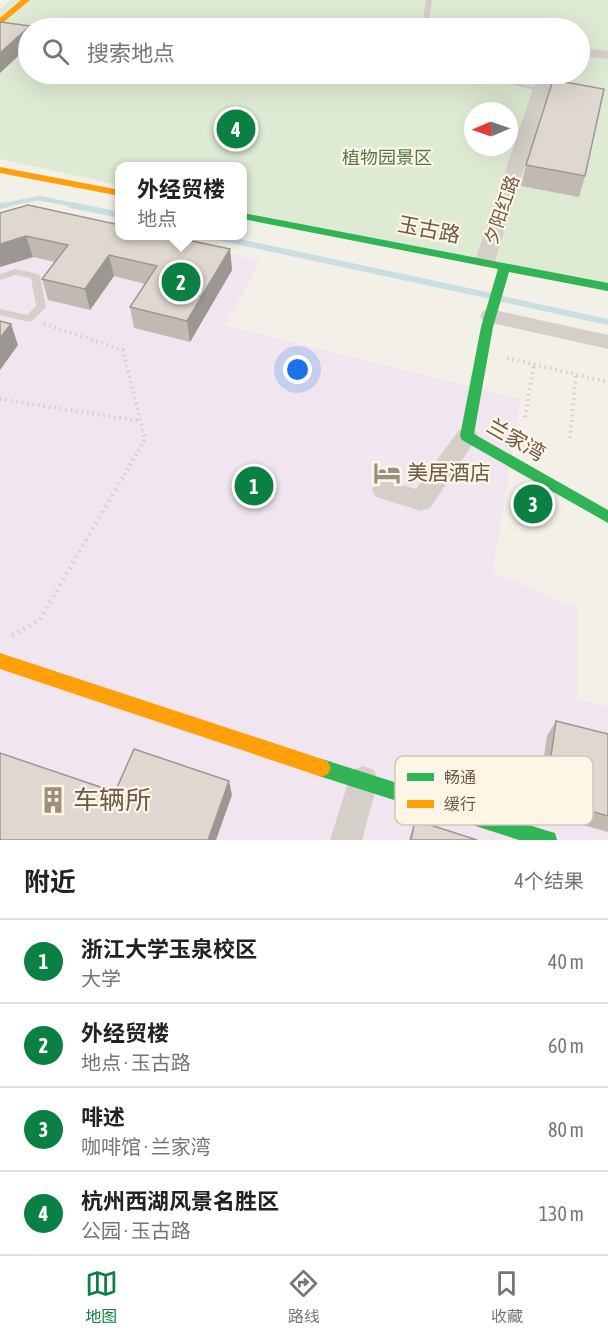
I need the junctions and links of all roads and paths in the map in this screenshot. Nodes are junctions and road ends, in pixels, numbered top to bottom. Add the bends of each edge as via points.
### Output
1 (26, 0) edge
2 (429, 0) edge
3 (426, 18) edge
4 (0, 22) edge
5 (590, 53) edge
6 (608, 55) edge
7 (543, 84) edge
8 (0, 170) edge
9 (115, 192) edge
10 (247, 217) edge
11 (485, 261) junction
12 (505, 266) junction
13 (0, 277) edge
14 (608, 287) edge
15 (0, 312) edge
16 (30, 319) junction
17 (488, 321) junction
18 (608, 342) edge
19 (482, 352) junction
20 (534, 364) junction
21 (576, 375) junction
22 (608, 382) edge
23 (0, 399) edge
24 (525, 417) dead end
25 (140, 421) junction
26 (467, 436) junction
27 (570, 438) dead end
28 (384, 490) dead end
29 (608, 517) edge
30 (10, 636) dead end
31 (0, 661) edge
32 (363, 781) junction
33 (395, 791) edge
34 (501, 825) edge
35 (346, 840) edge
36 (548, 840) edge

1 - 4 street
2 - 3 lane
5 - 6 street
7 - 11 street, 夕阳红路
8 - 9 street
10 - 11 street, 玉古路
11 - 12 street, 玉古路
12 - 14 street, 玉古路
12 - 17 street, 兰家湾
13 - 16 lane via 15,272 35,276 41,307
15 - 16 lane
16 - 25 path via 123,350
17 - 18 street
17 - 19 street, 兰家湾
19 - 20 path
19 - 26 street, 兰家湾
20 - 21 path
20 - 24 path
21 - 22 path
21 - 27 path
23 - 25 path
25 - 30 path via 145,439 39,621
26 - 28 street via 421,501
26 - 29 street, 兰家湾
31 - 32 street
32 - 33 street
32 - 35 street
34 - 36 street

